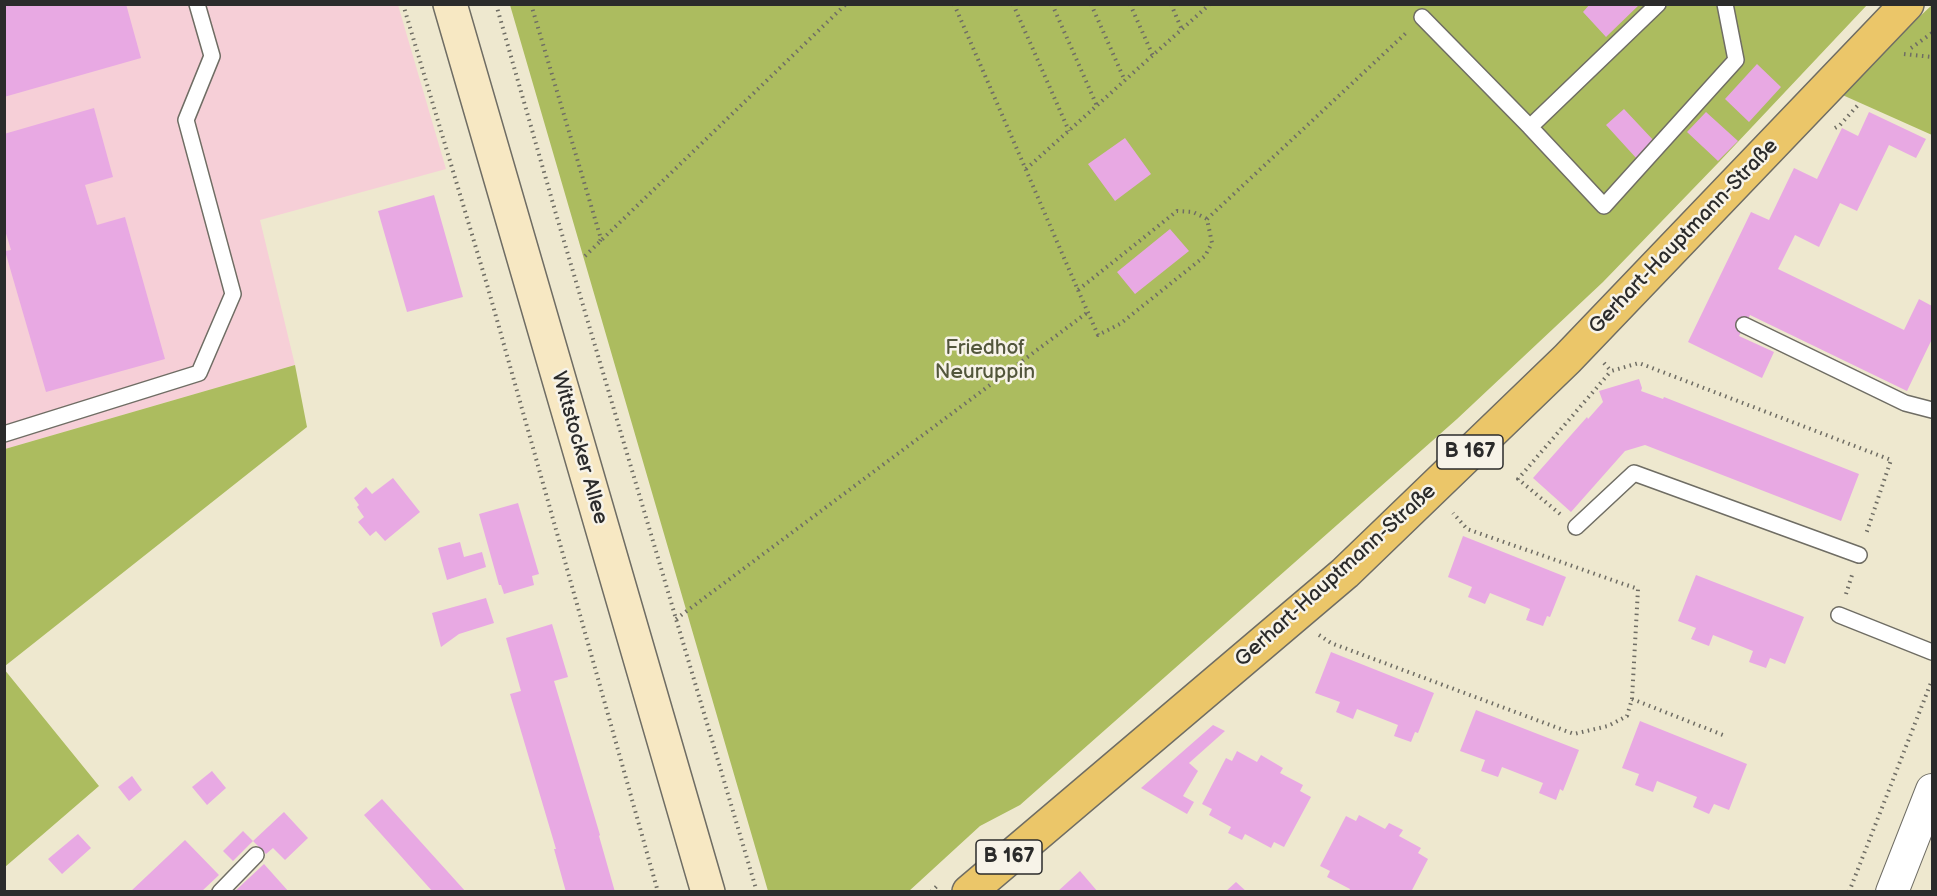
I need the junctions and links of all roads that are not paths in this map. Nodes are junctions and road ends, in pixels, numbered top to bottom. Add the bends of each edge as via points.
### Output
1 (197, 4) edge
2 (450, 4) edge
3 (1658, 4) edge
4 (1725, 4) edge
5 (1907, 4) edge
6 (1422, 17) road end
7 (1530, 127) junction
8 (1744, 325) dead end
9 (1932, 410) edge
10 (4, 434) edge
11 (1576, 527) road end
12 (1859, 555) road end
13 (1839, 615) road end
14 (1932, 652) edge
15 (1932, 790) edge
16 (256, 855) dead end
17 (220, 891) edge
18 (708, 891) edge
19 (969, 891) edge
20 (1892, 891) edge

1 - 10 lane via 212,56 186,120 233,294 199,373
2 - 18 main road, Wittstocker Allee
3 - 7 lane
4 - 7 lane via 1736,60 1604,206
5 - 19 main road, Gerhart-Hauptmann-Straße / B 167 via 1567,359 1345,573
6 - 7 lane
8 - 9 lane via 1905,403
11 - 12 lane via 1634,473
13 - 14 lane
15 - 20 street
16 - 17 lane

